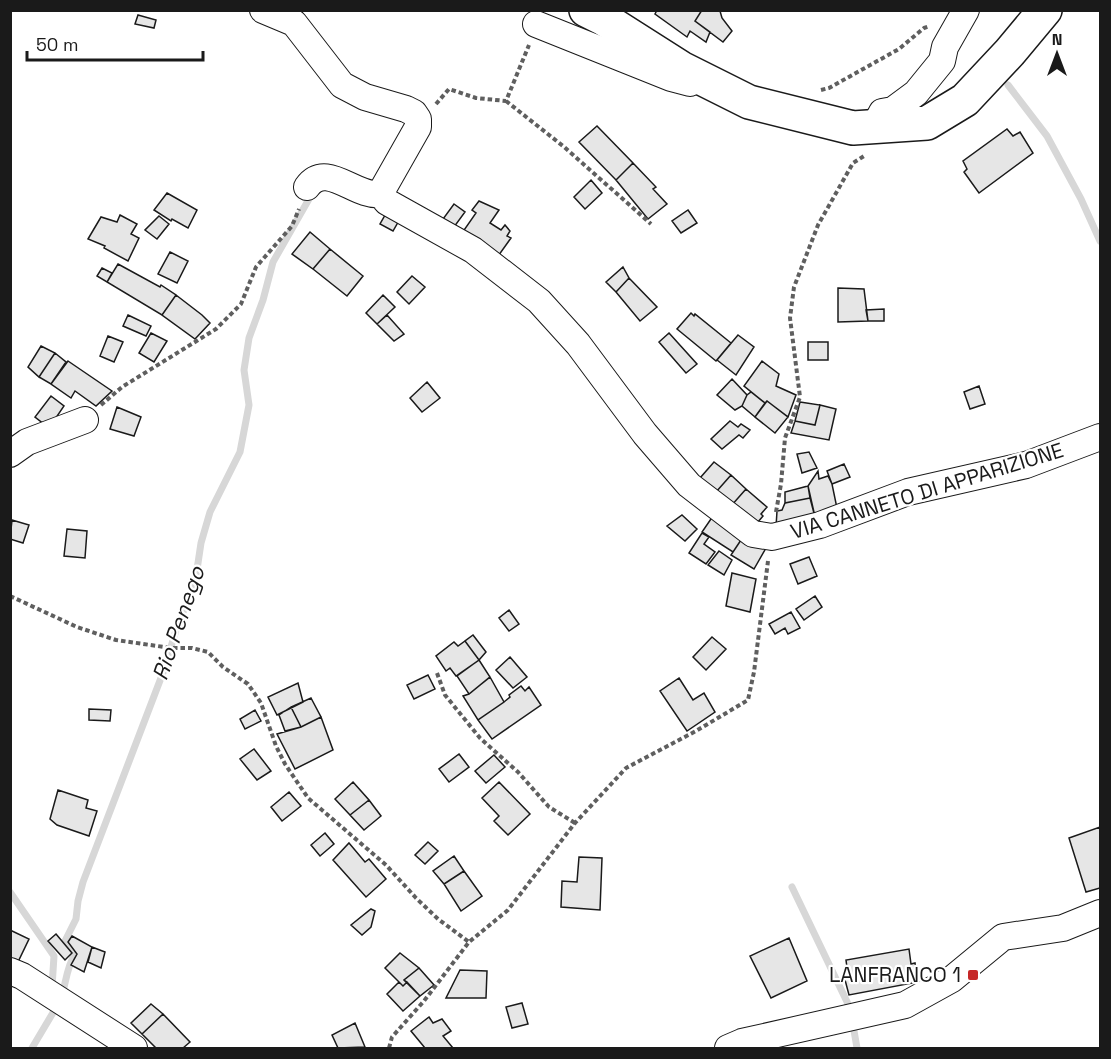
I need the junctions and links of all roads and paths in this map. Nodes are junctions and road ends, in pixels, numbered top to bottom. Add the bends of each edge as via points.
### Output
1 (263, 10) edge
2 (586, 10) edge
3 (1045, 10) edge
4 (961, 19) edge
5 (536, 24) joint
6 (720, 89) junction
7 (818, 91) dead end
8 (506, 101) junction
9 (418, 127) junction
10 (876, 127) junction
11 (307, 188) joint
12 (380, 194) junction
13 (651, 224) dead end
14 (85, 420) joint
15 (1101, 437) edge
16 (10, 454) edge
17 (771, 537) junction
18 (10, 596) edge
19 (437, 674) dead end
20 (575, 823) junction
21 (1101, 913) edge
22 (468, 942) junction
23 (10, 971) edge
24 (134, 1048) edge
25 (389, 1048) edge
26 (728, 1048) edge

1 - 9 street via 294,24 342,85 414,113
2 - 6 main road
3 - 10 main road via 965,100 927,123
4 - 7 path via 924,28 899,49
4 - 10 street via 945,47 942,61 902,105 882,112
5 - 6 street via 671,78
5 - 8 path
6 - 10 main road via 759,105 853,128
8 - 9 path via 476,98 449,89
8 - 13 path
9 - 12 street
10 - 17 path via 877,148 853,163 818,225 794,287 790,318 800,397 785,438
11 - 12 street via 317,178 325,177 371,196
11 - 14 path via 292,226 256,267 241,304 216,329 122,387
12 - 17 street, VIA CANNETO DI APPARIZIONE via 387,202 473,250 539,301 578,344 688,485 753,534
14 - 16 street via 27,442
15 - 17 street, VIA CANNETO DI APPARIZIONE via 1026,465 908,492 820,525
17 - 20 path via 748,700 626,768
18 - 22 path via 116,640 208,652 248,684 261,703 280,755 308,798
19 - 20 path via 445,695 480,738 549,807
20 - 22 path via 508,910
21 - 26 street via 1063,927 1003,937 952,979 905,1005
22 - 25 path via 392,1037
23 - 24 street

